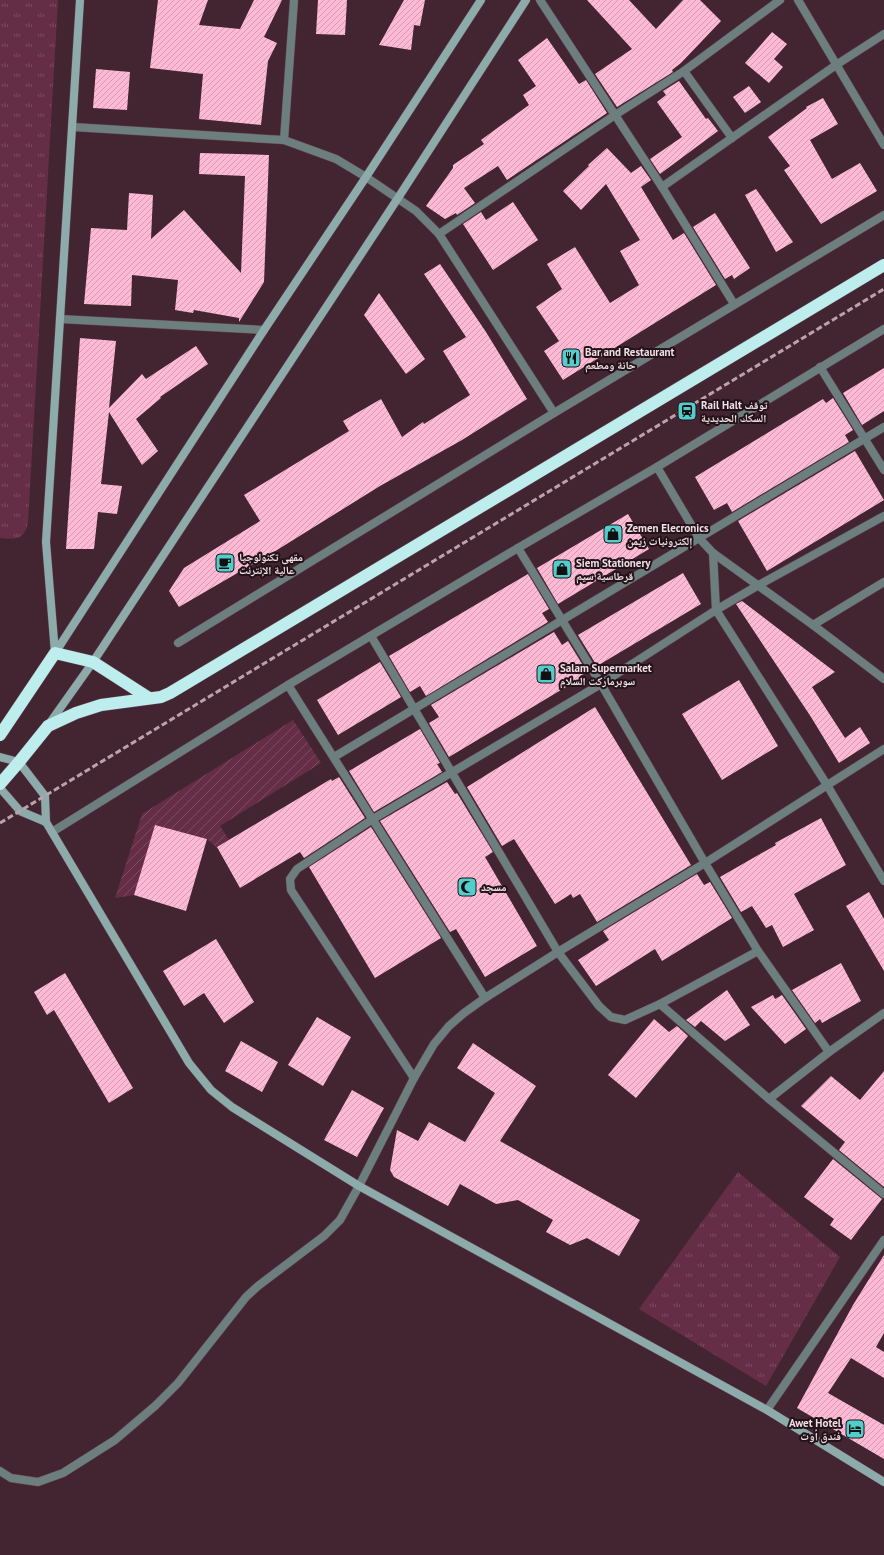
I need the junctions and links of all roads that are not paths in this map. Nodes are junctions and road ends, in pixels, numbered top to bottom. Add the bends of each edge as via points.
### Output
1 (80, 0) edge
2 (294, 0) edge
3 (481, 0) edge
4 (526, 0) edge
5 (540, 0) edge
6 (780, 0) edge
7 (798, 0) edge
8 (884, 34) edge
9 (836, 65) junction
10 (684, 71) junction
11 (614, 115) junction
12 (73, 127) junction
13 (732, 138) junction
14 (284, 140) junction
15 (884, 145) edge
16 (366, 177) junction
17 (662, 187) junction
18 (398, 198) junction
19 (884, 215) edge
20 (439, 234) junction
21 (884, 265) edge
22 (734, 304) junction
23 (60, 319) junction
24 (884, 329) edge
25 (264, 330) junction
26 (820, 367) junction
27 (554, 413) junction
28 (884, 427) edge
29 (865, 438) junction
30 (657, 467) junction
31 (884, 470) edge
32 (884, 516) edge
33 (699, 538) junction
34 (518, 548) junction
35 (713, 553) junction
36 (884, 582) edge
37 (757, 586) junction
38 (716, 610) junction
39 (562, 621) junction
40 (813, 626) junction
41 (371, 636) junction
42 (178, 643) dead end
43 (55, 653) junction
44 (93, 662) junction
45 (884, 679) edge
46 (601, 684) junction
47 (288, 685) junction
48 (149, 698) junction
49 (415, 708) junction
50 (48, 726) junction
51 (0, 735) edge
52 (884, 750) edge
53 (0, 757) edge
54 (334, 757) junction
55 (19, 762) junction
56 (452, 774) junction
57 (0, 784) edge
58 (827, 785) junction
59 (0, 788) edge
60 (373, 819) junction
61 (46, 822) junction
62 (52, 832) junction
63 (705, 863) junction
64 (884, 881) edge
65 (758, 951) junction
66 (558, 952) junction
67 (485, 998) junction
68 (660, 1004) junction
69 (884, 1013) edge
70 (829, 1052) junction
71 (414, 1078) junction
72 (769, 1099) junction
73 (359, 1186) junction
74 (884, 1194) edge
75 (884, 1240) edge
76 (767, 1410) junction
77 (0, 1471) edge
78 (884, 1482) edge

1 - 12 street
2 - 14 street
3 - 16 street
4 - 18 street
5 - 11 street
6 - 10 street
7 - 9 street
8 - 9 street
9 - 13 street
9 - 15 street
10 - 11 street
10 - 13 street
11 - 17 street
11 - 20 street
12 - 14 street
12 - 23 street
13 - 17 street
14 - 16 street via 336,160
16 - 18 street
16 - 25 street
17 - 22 street
18 - 20 street via 416,211
18 - 44 street
19 - 22 street
20 - 27 street
21 - 48 highway via 170,693
22 - 27 street
23 - 25 street
23 - 43 street via 46,542
24 - 26 street
25 - 43 street
26 - 29 street
26 - 30 street
27 - 42 street
28 - 29 street
29 - 31 street
29 - 33 street
30 - 33 street
30 - 34 street
32 - 37 street
33 - 35 street
33 - 39 street
34 - 39 street
34 - 41 street
35 - 37 street
35 - 38 street
36 - 40 street
37 - 38 street
37 - 40 street
38 - 46 street
38 - 58 street
39 - 46 street
39 - 49 street
40 - 45 street
41 - 47 street
41 - 49 street
43 - 44 highway
43 - 51 highway
44 - 48 highway
44 - 50 street
46 - 56 street
46 - 63 street
47 - 54 street
47 - 62 street
48 - 50 highway via 100,705
49 - 54 street
49 - 56 street
50 - 55 highway
52 - 58 street
53 - 55 street
54 - 60 street
55 - 57 highway
55 - 61 street via 45,796
56 - 60 street
56 - 66 street
58 - 63 street
58 - 64 street
59 - 61 street via 20,811
60 - 67 street
60 - 71 street via 297,869 290,879 291,890
61 - 62 street
62 - 73 street via 189,1063 211,1090 232,1107
63 - 65 street
63 - 66 street
65 - 68 street
65 - 70 street
66 - 67 street
66 - 68 street via 599,1006 611,1017 625,1020
67 - 71 street via 444,1032
68 - 72 street
69 - 70 street
70 - 72 street
71 - 73 street
72 - 74 street
73 - 76 street
73 - 77 street via 340,1220 324,1236 246,1297 178,1384 115,1440 63,1473 38,1482 11,1478
75 - 76 street
76 - 78 street

